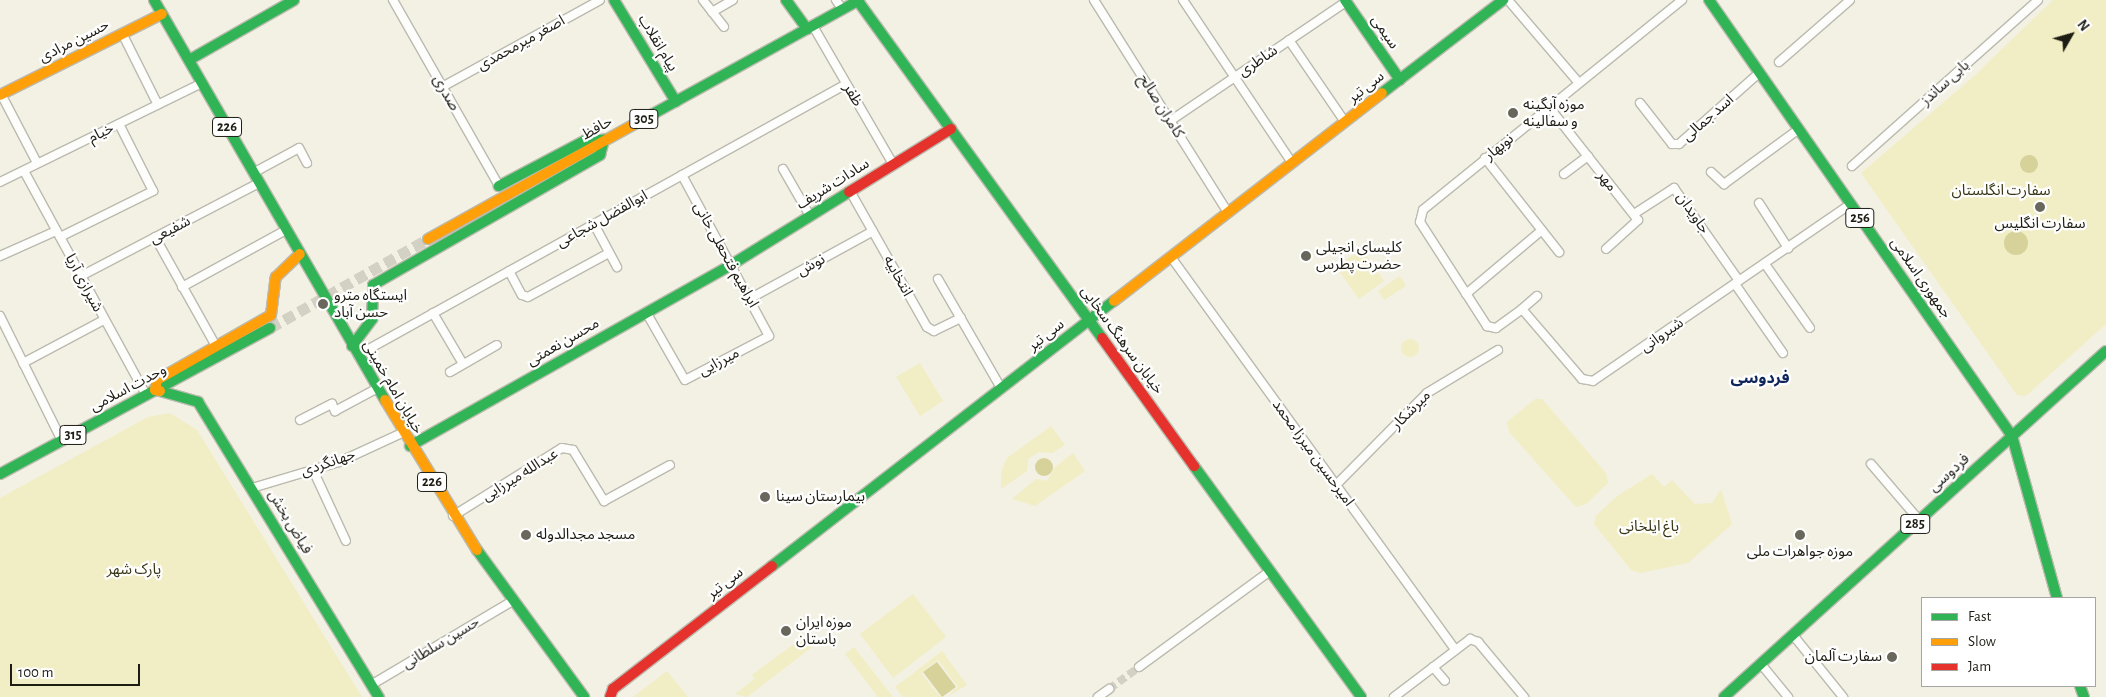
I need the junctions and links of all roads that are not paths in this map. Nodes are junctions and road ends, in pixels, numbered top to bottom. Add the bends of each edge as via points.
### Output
1 (154, 0) edge
2 (294, 0) edge
3 (393, 0) edge
4 (600, 0) edge
5 (614, 0) edge
6 (703, 0) edge
7 (732, 0) edge
8 (786, 0) edge
9 (836, 0) edge
10 (859, 0) edge
11 (1094, 0) edge
12 (1183, 0) edge
13 (1503, 0) edge
14 (1508, 0) edge
15 (1682, 0) edge
16 (1709, 0) edge
17 (1850, 0) edge
18 (2038, 0) edge
19 (1346, 1) edge
20 (842, 10) junction
21 (712, 12) junction
22 (162, 14) junction
23 (724, 27) dead end
24 (810, 28) junction
25 (122, 33) junction
26 (1289, 40) junction
27 (188, 60) junction
28 (1779, 62) dead end
29 (1759, 73) junction
30 (1232, 79) junction
31 (1400, 80) junction
32 (202, 83) junction
33 (1579, 83) junction
34 (846, 84) junction
35 (442, 87) junction
36 (1, 94) edge
37 (676, 102) junction
38 (1640, 103) dead end
39 (158, 105) junction
40 (1549, 107) junction
41 (1170, 121) junction
42 (1345, 122) junction
43 (119, 124) junction
44 (951, 129) junction
45 (1799, 129) junction
46 (604, 140) junction
47 (1588, 156) junction
48 (1485, 158) junction
49 (36, 161) dead end
50 (307, 163) dead end
51 (1292, 163) junction
52 (893, 164) junction
53 (1852, 166) dead end
54 (783, 168) dead end
55 (24, 171) junction
56 (1711, 172) dead end
57 (253, 173) junction
58 (1564, 174) dead end
59 (682, 175) junction
60 (0, 182) edge
61 (259, 183) junction
62 (499, 186) joint
63 (850, 191) junction
64 (1759, 203) dead end
65 (1851, 204) junction
66 (1228, 213) junction
67 (1634, 214) junction
68 (810, 216) junction
69 (594, 224) junction
70 (286, 230) junction
71 (1542, 230) junction
72 (873, 231) junction
73 (58, 234) junction
74 (155, 237) junction
75 (428, 239) tunnel mouth
76 (1788, 248) junction
77 (1606, 249) dead end
78 (1559, 252) dead end
79 (610, 253) junction
80 (300, 254) junction
81 (0, 256) edge
82 (1170, 258) junction
83 (1765, 264) junction
84 (731, 265) junction
85 (617, 267) dead end
86 (510, 271) junction
87 (81, 276) junction
88 (938, 279) dead end
89 (1737, 283) junction
90 (182, 287) junction
91 (1466, 294) junction
92 (1537, 296) dead end
93 (749, 299) junction
94 (1522, 309) junction
95 (646, 312) junction
96 (433, 313) junction
97 (0, 316) edge
98 (961, 318) junction
99 (104, 320) junction
100 (1089, 321) junction
101 (270, 328) tunnel mouth
102 (1810, 328) dead end
103 (769, 336) joint
104 (497, 345) dead end
105 (216, 346) junction
106 (355, 350) junction
107 (1498, 350) dead end
108 (2106, 351) edge
109 (1783, 353) dead end
110 (23, 363) junction
111 (463, 364) junction
112 (450, 372) dead end
113 (1002, 388) junction
114 (376, 389) junction
115 (150, 393) junction
116 (300, 420) dead end
117 (402, 433) junction
118 (2012, 436) junction
119 (62, 441) junction
120 (410, 446) junction
121 (1871, 464) dead end
122 (670, 465) dead end
123 (313, 470) junction
124 (0, 474) edge
125 (1336, 485) junction
126 (252, 488) junction
127 (453, 516) junction
128 (1920, 520) junction
129 (346, 541) dead end
130 (1270, 571) junction
131 (2056, 597) edge
132 (511, 602) junction
133 (1793, 635) junction
134 (1455, 650) junction
135 (1761, 664) junction
136 (1139, 667) tunnel mouth
137 (1433, 667) junction
138 (1445, 680) dead end
139 (371, 685) junction
140 (1109, 689) tunnel mouth
141 (378, 697) edge
142 (584, 697) edge
143 (610, 697) edge
144 (1098, 697) edge
145 (1361, 697) edge
146 (1394, 697) edge
147 (1524, 697) edge
148 (1724, 697) edge
149 (1788, 697) edge
150 (1843, 697) edge

1 - 22 main road, خیابان امام خمینی / 226
2 - 27 main road
3 - 35 street, صدری
4 - 35 street, اصغر میرمحمدی
5 - 37 main road, پیام انقلاب
6 - 21 street
7 - 21 street
8 - 24 main road
9 - 20 street
10 - 20 main road, حافظ / 305
10 - 44 main road, خیابان سرهنگ سخایی
11 - 41 street, کامران صالح
12 - 30 street
13 - 31 main road, سی تیر
14 - 33 street
15 - 33 street, نوبهار
16 - 29 main road, جمهوری اسلامی / 256
17 - 28 street
18 - 53 street, بابی ساندز
19 - 26 street, شاطری
19 - 31 main road, سیمی
20 - 24 main road, حافظ / 305
21 - 23 street
22 - 25 main road, حسین مرادی
22 - 27 main road, خیابان امام خمینی / 226
24 - 34 street, ظفر
24 - 37 main road, حافظ / 305
25 - 36 main road, حسین مرادی
25 - 39 street
26 - 30 street, شاطری
26 - 42 street
27 - 32 main road, خیابان امام خمینی / 226
29 - 38 street, اسد جمالی via 1679,144 1672,144
29 - 45 main road, جمهوری اسلامی / 256
30 - 41 street, شاطری
30 - 51 street
31 - 42 main road, سی تیر
32 - 39 street, خیام
32 - 57 main road, خیابان امام خمینی / 226
33 - 40 street, نوبهار
34 - 52 street, ظفر
34 - 59 street, ابوالفضل شجاعی
35 - 62 street, صدری
36 - 49 street
37 - 46 main road, حافظ / 305
39 - 43 street, خیام
40 - 47 street, مهر
40 - 48 street, نوبهار
41 - 66 street, کامران صالح
42 - 51 main road, سی تیر
43 - 55 street, خیام
43 - 73 street via 153,191
44 - 52 main road, سادات شریف
44 - 100 main road, خیابان سرهنگ سخایی
45 - 56 street via 1726,182 1721,183
45 - 65 main road, جمهوری اسلامی / 256
46 - 62 main road via 588,139
46 - 75 main road, حافظ / 305
46 - 106 main road via 600,155 373,285 372,319
47 - 58 street
47 - 67 street, مهر
48 - 71 street
48 - 91 street, نوبهار via 1428,205 1420,218
50 - 57 street via 299,148
51 - 66 main road, سی تیر
52 - 63 main road, سادات شریف
54 - 68 street
55 - 60 street, خیام
55 - 73 street, شیرازی آریا
57 - 61 main road, خیابان امام خمینی / 226
59 - 69 street, ابوالفضل شجاعی
59 - 84 street, ابراهیم فتحعلی خانی
61 - 70 main road, خیابان امام خمینی / 226
61 - 74 street, شفیعی
63 - 68 main road, سادات شریف
63 - 72 street, انتخابیه
64 - 76 street
65 - 76 street, شیروانی
65 - 118 main road, جمهوری اسلامی / 256
66 - 82 main road, سی تیر
67 - 77 street via 1636,226
67 - 89 street, جاویدان via 1674,188
68 - 84 main road, سادات شریف
69 - 79 street
69 - 86 street, ابوالفضل شجاعی
70 - 80 main road, خیابان امام خمینی / 226
70 - 90 street
71 - 78 street
71 - 91 street
72 - 93 street, نوش
72 - 98 street, انتخابیه via 927,327 934,332
73 - 81 street
73 - 87 street, شیرازی آریا
74 - 87 street, شفیعی
74 - 90 street
76 - 83 street, شیروانی
79 - 85 street
79 - 86 street via 528,297 522,295
80 - 105 main road, 315 via 276,277 272,315
80 - 106 main road, خیابان امام خمینی / 226
82 - 100 main road, سی تیر
82 - 125 street, امیرحسین میرزا محمد
83 - 89 street, شیروانی
83 - 102 street
84 - 93 street, ابراهیم فتحعلی خانی
84 - 95 main road, محسن نعمتی
86 - 96 street, ابوالفضل شجاعی
87 - 99 street, شیرازی آریا
88 - 98 street
89 - 94 street, شیروانی via 1596,380 1582,380
89 - 109 street
90 - 105 street
91 - 94 street, نوبهار via 1487,326 1496,328
92 - 94 street
93 - 103 street, ابراهیم فتحعلی خانی
95 - 103 street, میرزایی via 685,380
95 - 120 main road, محسن نعمتی
96 - 106 street, ابوالفضل شجاعی
96 - 111 street
97 - 110 street
98 - 113 street
99 - 110 street
99 - 115 street, شیرازی آریا
100 - 113 main road, سی تیر
100 - 130 main road, خیابان سرهنگ سخایی
101 - 115 main road, وحدت اسلامی
104 - 111 street
105 - 115 main road, 315 via 158,380
106 - 114 main road, خیابان امام خمینی / 226
107 - 125 street, میرشکار via 1426,393
108 - 118 main road, فردوسی / 285
110 - 119 street
111 - 112 street
113 - 143 main road, سی تیر via 614,689
114 - 116 street via 335,411 332,404
114 - 117 main road, خیابان امام خمینی / 226
115 - 119 main road, وحدت اسلامی / 315
115 - 126 main road, فیاض بخش via 198,402
117 - 120 main road, خیابان امام خمینی / 226
117 - 123 street, جهانگردی
118 - 128 main road, فردوسی / 285
118 - 131 main road, جمهوری اسلامی / 256
119 - 124 main road, وحدت اسلامی / 315
120 - 127 main road, خیابان امام خمینی / 226
121 - 128 street
122 - 127 street, عبدالله میرزایی via 604,501 573,450 562,448
123 - 126 street, جهانگردی
123 - 129 street
125 - 134 street, امیرحسین میرزا محمد
126 - 139 main road, فیاض بخش
127 - 132 main road, خیابان امام خمینی / 226
128 - 133 main road, فردوسی / 285
130 - 136 street
130 - 145 main road, خیابان سرهنگ سخایی
132 - 139 street, حسین سلطانی
132 - 142 main road, خیابان امام خمینی / 226
133 - 135 main road, فردوسی / 285
133 - 150 street
134 - 137 street
134 - 147 street via 1470,639 1478,642
135 - 148 main road, فردوسی / 285
135 - 149 street
137 - 138 street
137 - 146 street
139 - 141 main road, فیاض بخش
140 - 144 street

